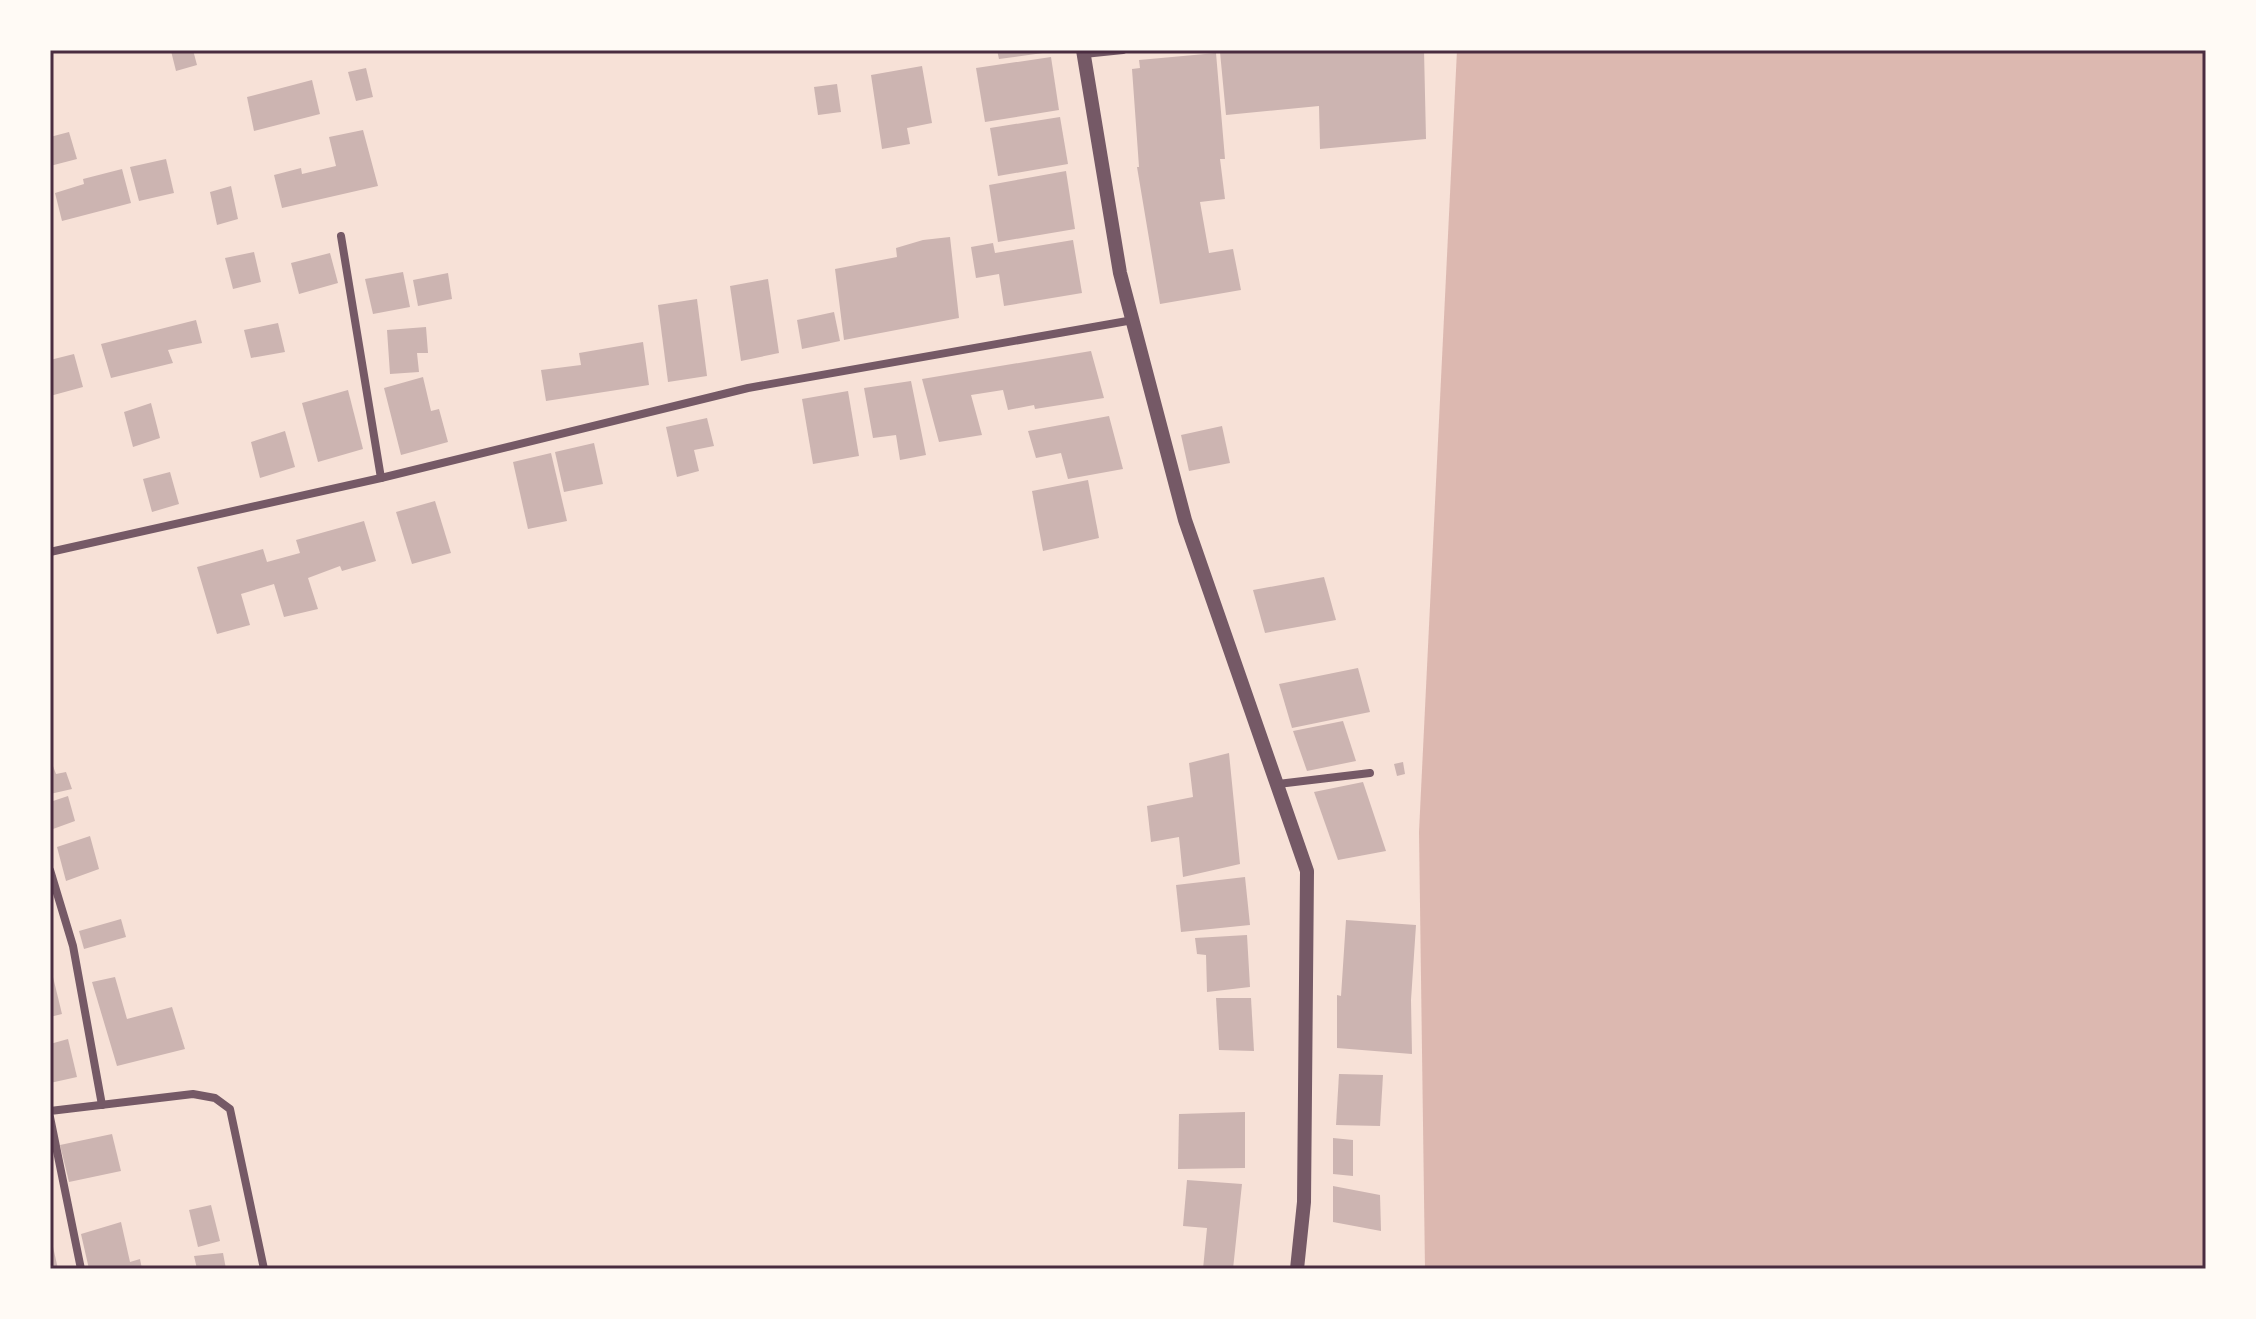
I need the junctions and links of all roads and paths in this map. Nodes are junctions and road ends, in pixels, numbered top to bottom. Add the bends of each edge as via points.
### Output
1 (1123, 50) edge
2 (1083, 52) edge
3 (341, 236) dead end
4 (1134, 319) junction
5 (381, 478) junction
6 (50, 552) edge
7 (1370, 773) dead end
8 (1278, 784) junction
9 (50, 870) edge
10 (102, 1105) junction
11 (50, 1114) edge
12 (81, 1269) edge
13 (264, 1269) edge
14 (1297, 1269) edge

1 - 2 street
2 - 4 street via 1120,273
3 - 5 street
4 - 5 street via 748,388
4 - 8 street via 1185,520
5 - 6 street
7 - 8 street
8 - 14 street via 1307,871 1304,1202
9 - 10 street via 73,946
10 - 11 street
10 - 13 street via 193,1094 215,1098 230,1109
11 - 12 street

